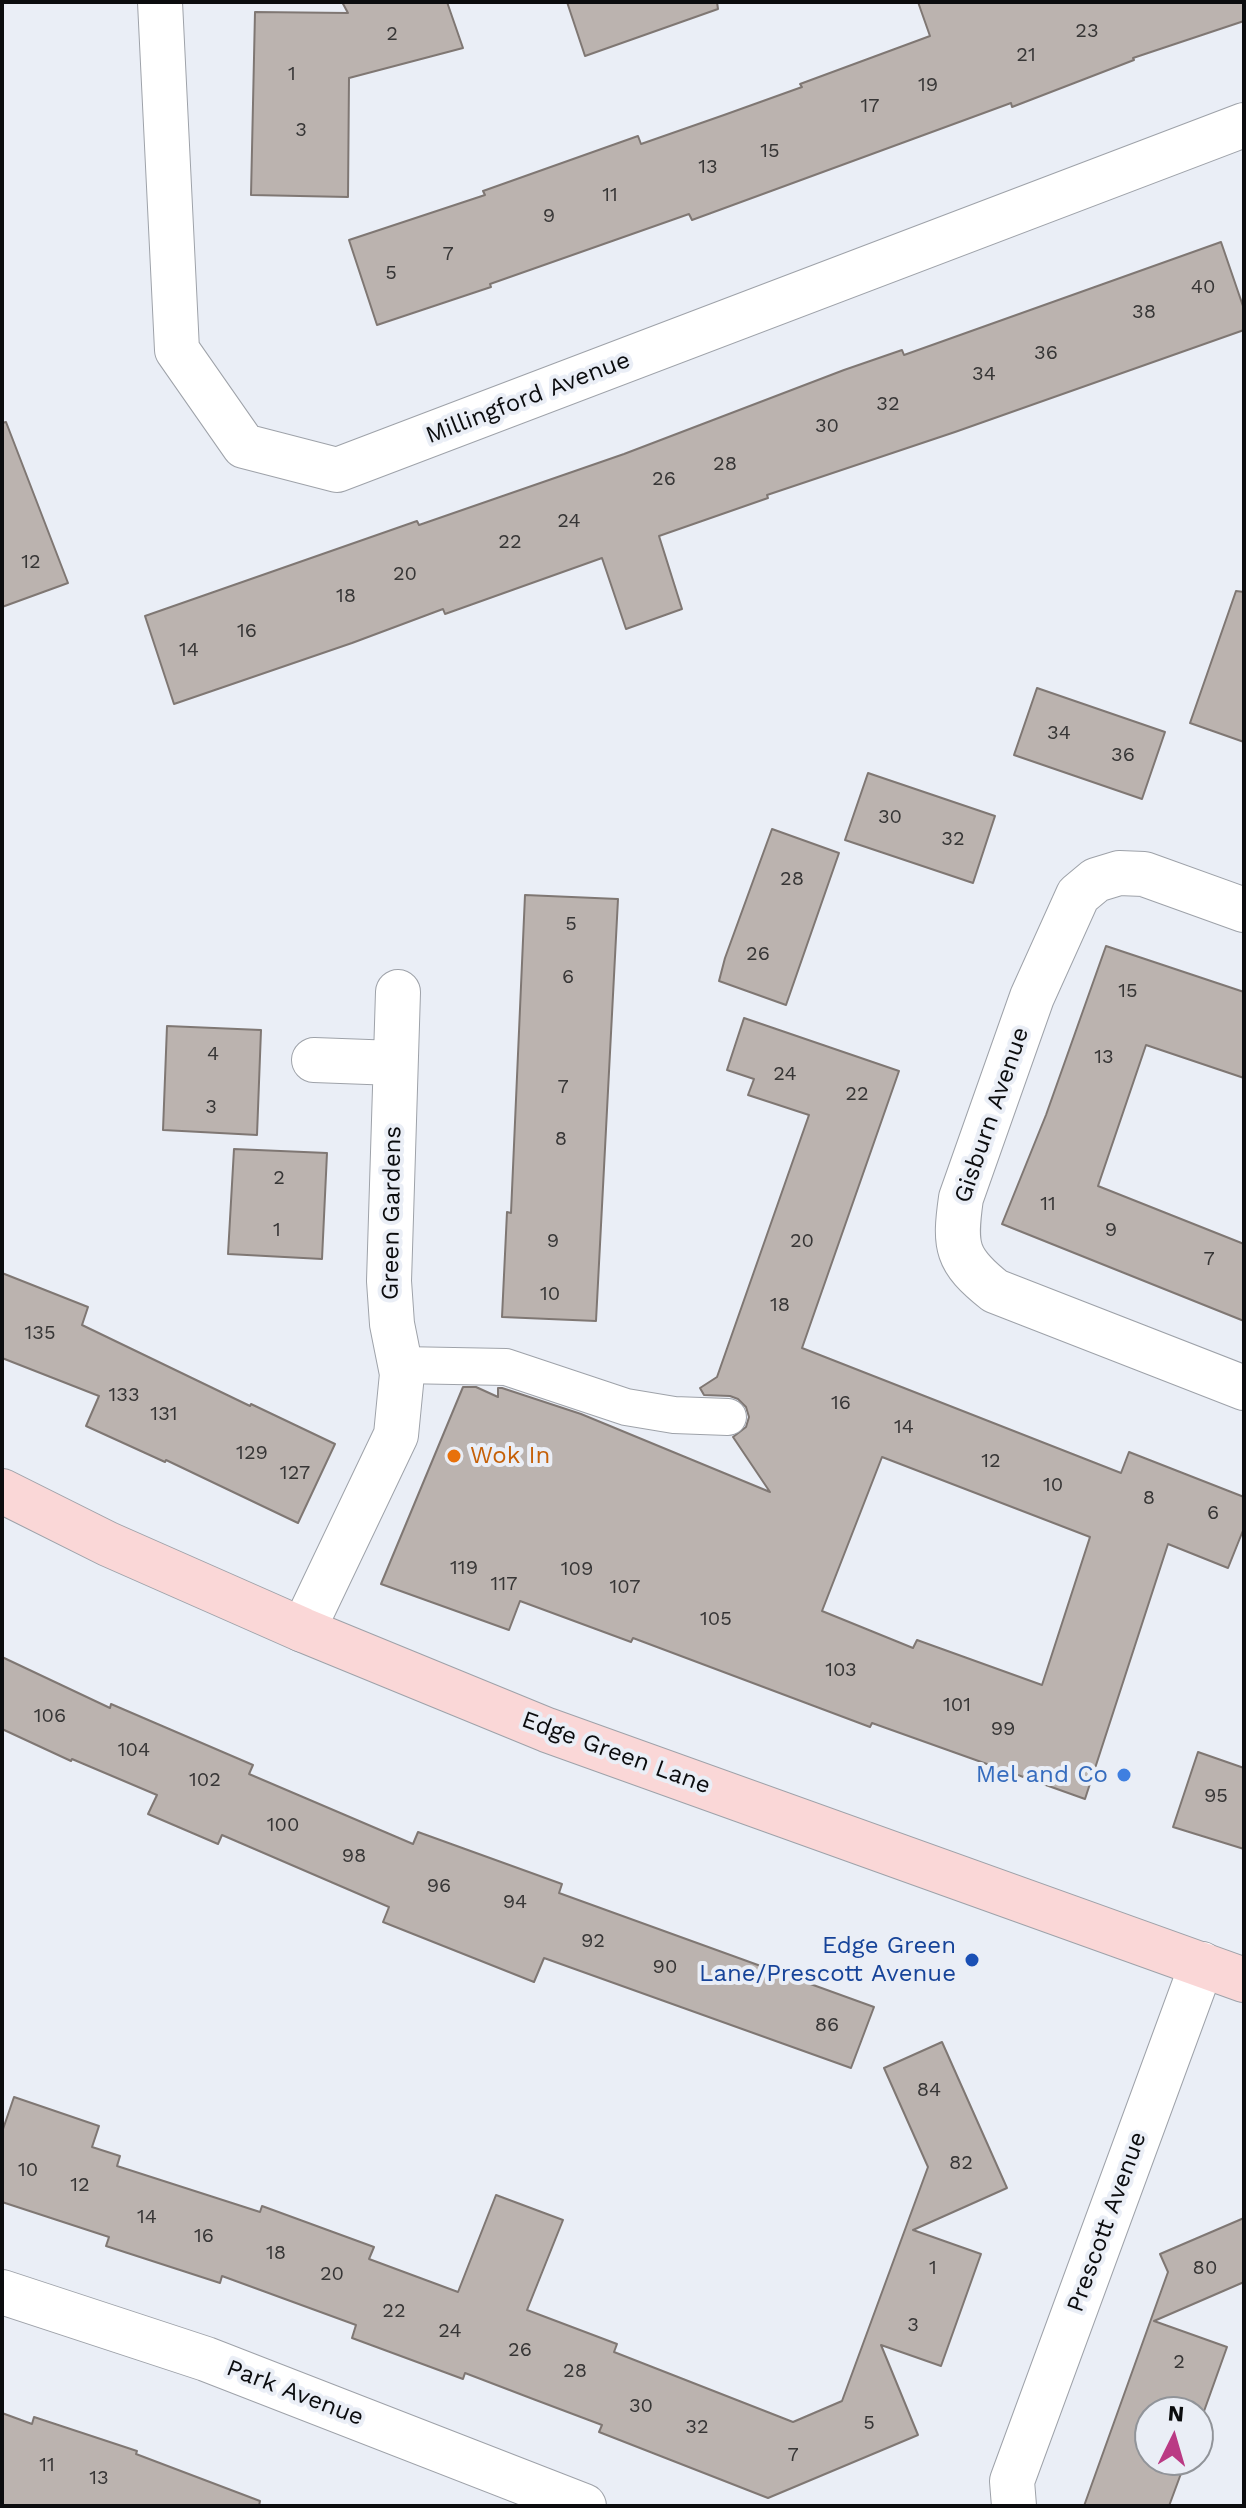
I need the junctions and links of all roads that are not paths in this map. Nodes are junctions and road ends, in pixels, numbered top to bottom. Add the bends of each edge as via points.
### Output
1 (160, 2) edge
2 (1244, 125) edge
3 (1244, 910) edge
4 (398, 992) dead end
5 (314, 1060) dead end
6 (395, 1063) junction
7 (401, 1365) junction
8 (1244, 1388) edge
9 (728, 1417) dead end
10 (2, 1491) edge
11 (303, 1630) junction
12 (1202, 1964) junction
13 (1244, 1980) edge
14 (2, 2292) edge
15 (1003, 2498) edge
16 (584, 2506) edge

1 - 2 street, Millingford Avenue via 177,350 244,446 337,470
3 - 8 street, Gisburn Avenue via 1144,874 1119,873 1096,880 1078,895 1032,997 961,1198 957,1226 960,1254 971,1272 995,1291
4 - 6 street, Green Gardens
5 - 6 street
6 - 7 street, Green Gardens via 389,1281
7 - 9 lane via 506,1367 626,1407
7 - 11 street, Green Gardens via 396,1435
10 - 11 street, Edge Green Lane
11 - 12 street, Edge Green Lane via 547,1730
12 - 13 street, Edge Green Lane
12 - 15 street, Prescott Avenue
14 - 16 street, Park Avenue via 206,2359

